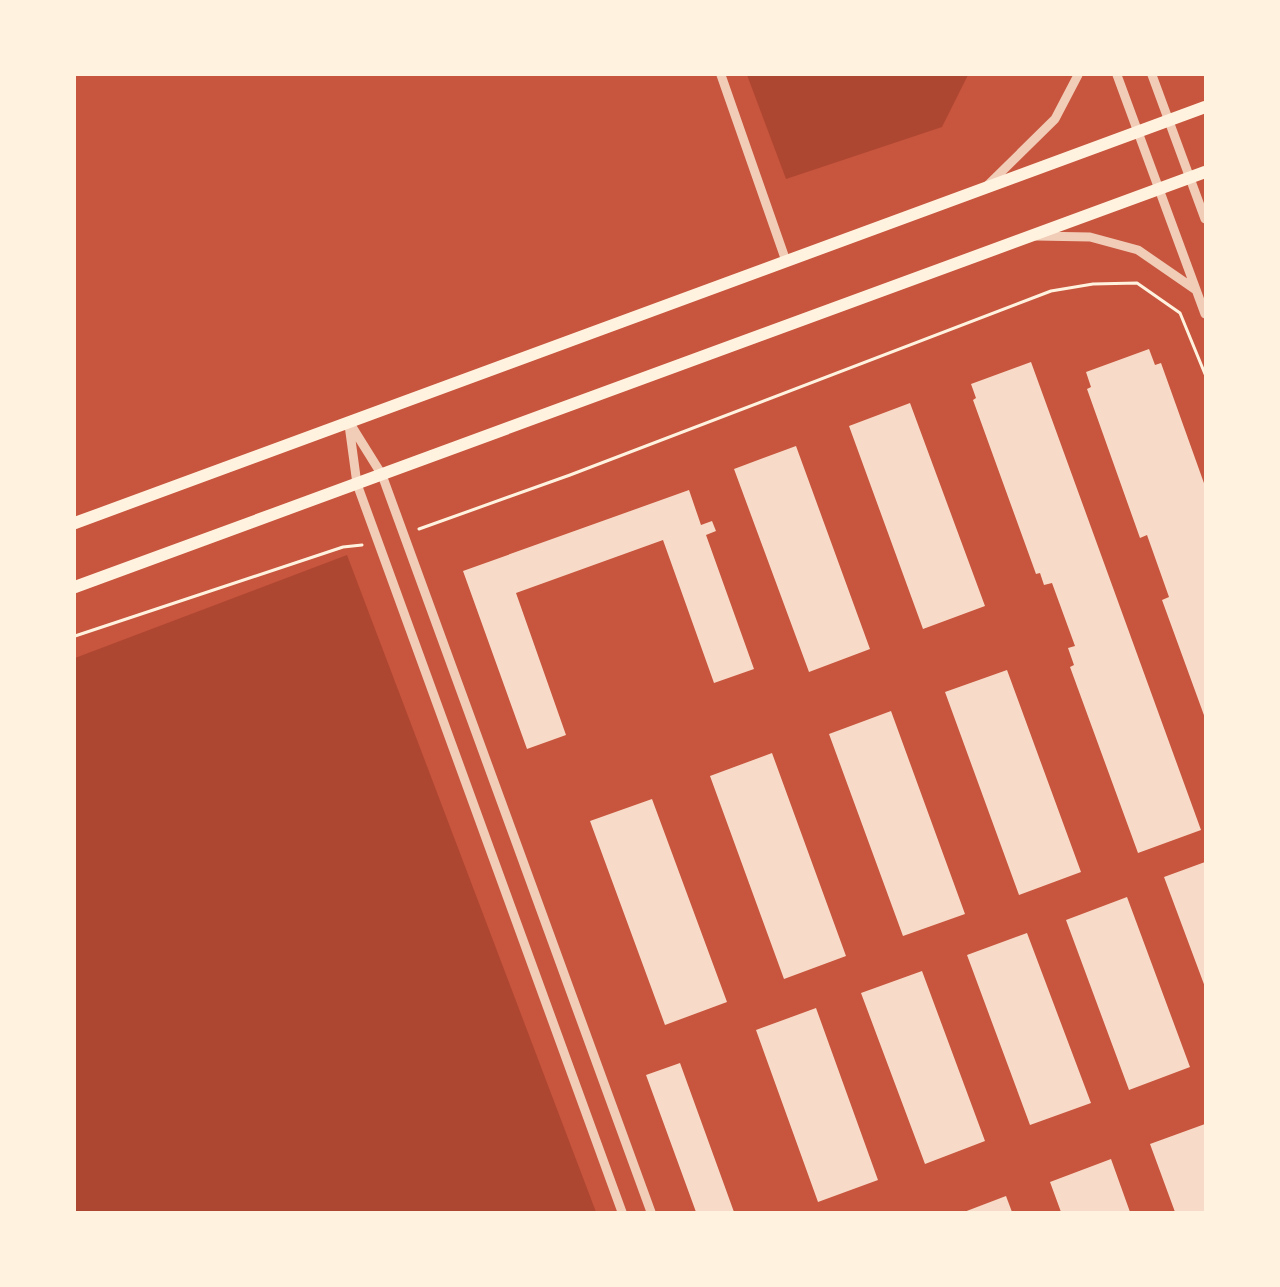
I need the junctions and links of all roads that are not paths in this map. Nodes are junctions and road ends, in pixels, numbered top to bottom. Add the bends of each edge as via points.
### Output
1 (721, 75) edge
2 (1078, 75) edge
3 (1117, 75) edge
4 (1152, 75) edge
5 (1205, 107) edge
6 (1169, 120) junction
7 (1138, 131) junction
8 (1205, 172) edge
9 (1190, 178) junction
10 (985, 187) junction
11 (1158, 189) junction
12 (1205, 219) edge
13 (1028, 236) junction
14 (786, 261) junction
15 (1196, 290) junction
16 (1205, 314) edge
17 (349, 422) junction
18 (382, 475) junction
19 (357, 484) junction
20 (75, 523) edge
21 (75, 586) edge
22 (622, 1212) edge
23 (650, 1212) edge

1 - 14 street
2 - 10 street via 1055,119
3 - 7 street
4 - 6 street
5 - 6 main road
6 - 7 main road
6 - 9 street
7 - 10 main road
7 - 11 street
8 - 9 main road
9 - 11 main road
9 - 12 street
10 - 14 main road
11 - 13 main road
11 - 15 street
13 - 15 street via 1090,237 1138,250
13 - 18 main road
14 - 17 main road
15 - 16 street
17 - 18 street
17 - 19 street
17 - 20 main road
18 - 19 main road
18 - 23 street
19 - 21 main road
19 - 22 street

